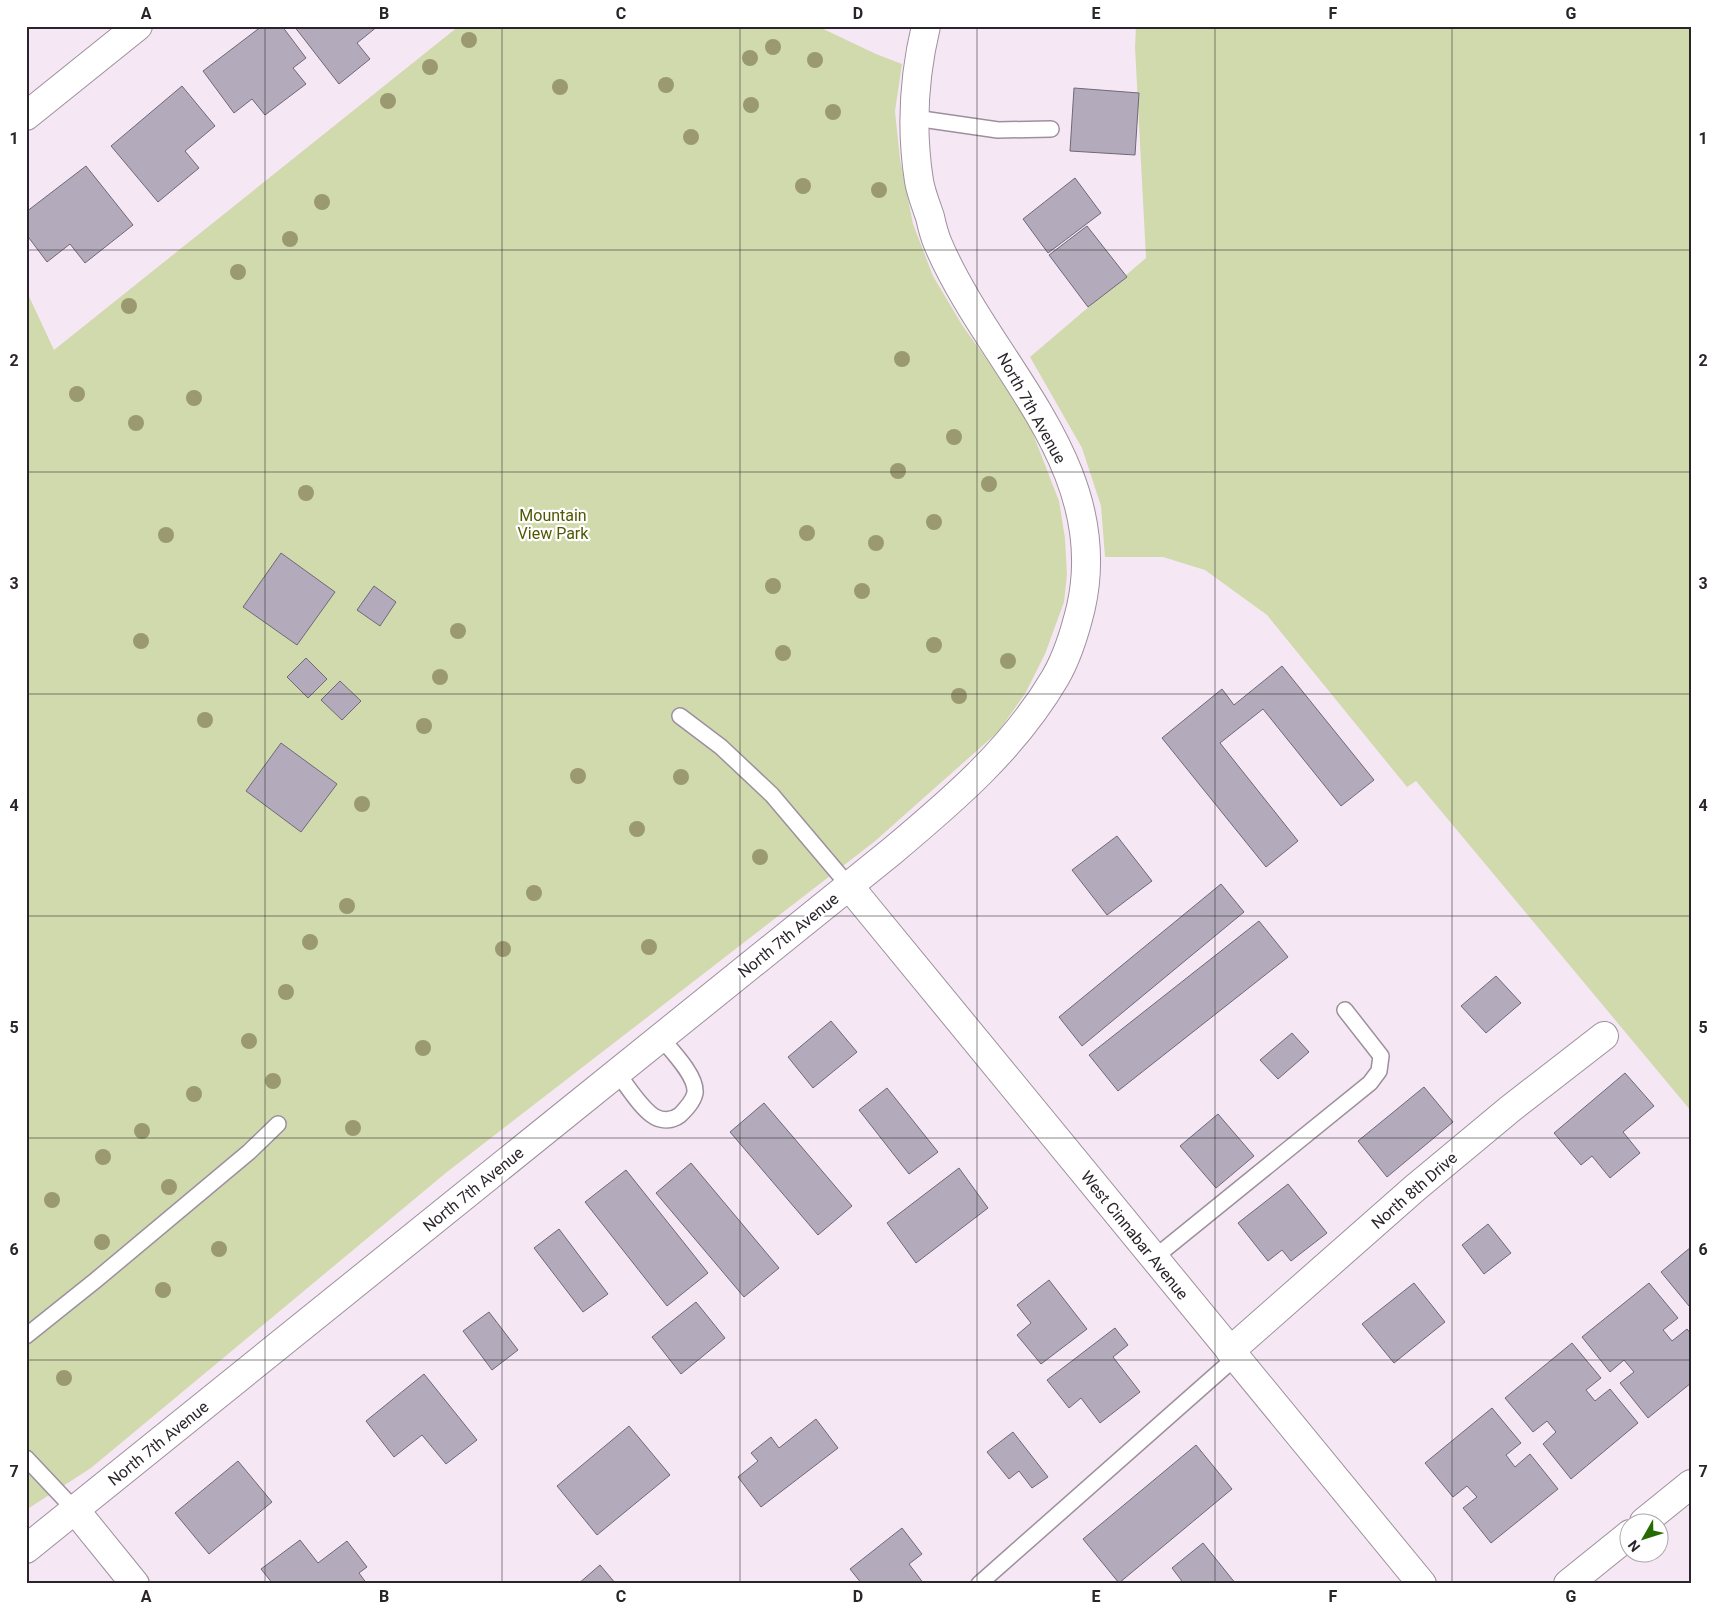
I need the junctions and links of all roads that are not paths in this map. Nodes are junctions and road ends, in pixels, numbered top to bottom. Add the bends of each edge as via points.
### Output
1 (138, 26) edge
2 (926, 26) edge
3 (26, 116) edge
4 (915, 118) junction
5 (1051, 129) dead end
6 (680, 716) dead end
7 (849, 886) junction
8 (1345, 1010) dead end
9 (1604, 1036) dead end
10 (661, 1038) junction
11 (617, 1073) junction
12 (278, 1124) dead end
13 (1154, 1258) junction
14 (26, 1336) edge
15 (1233, 1354) junction
16 (26, 1458) edge
17 (1691, 1484) edge
18 (75, 1510) junction
19 (1656, 1512) edge
20 (1620, 1542) edge
21 (26, 1549) edge
22 (135, 1584) edge
23 (979, 1584) edge
24 (1422, 1584) edge
25 (1568, 1584) edge

1 - 3 street
2 - 4 street, North 7th Avenue
4 - 5 lane via 998,130
4 - 7 street, North 7th Avenue via 914,140 920,183 937,242 955,279 1060,452 1078,499 1087,572 1075,635 1057,675 1039,704 988,766
6 - 7 lane via 721,747 772,796
7 - 10 street, North 7th Avenue
7 - 13 street, West Cinnabar Avenue
8 - 13 lane via 1381,1056 1379,1071 1370,1082
9 - 15 street, North 8th Drive via 1415,1188
10 - 11 street, North 7th Avenue
10 - 11 lane via 687,1070 695,1092 690,1106 676,1118 665,1121 653,1116
11 - 18 street, North 7th Avenue
12 - 14 lane via 242,1158
13 - 15 street, West Cinnabar Avenue
15 - 23 lane
15 - 24 street, West Cinnabar Avenue
16 - 18 lane
17 - 19 street
18 - 21 street, North 7th Avenue
18 - 22 street
20 - 25 street

